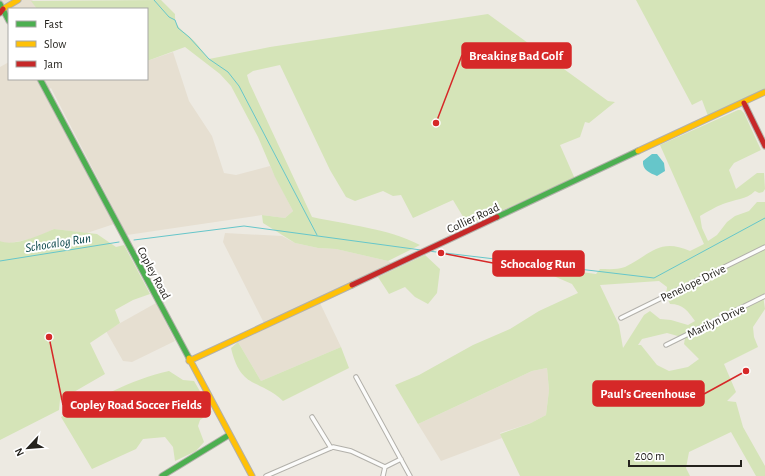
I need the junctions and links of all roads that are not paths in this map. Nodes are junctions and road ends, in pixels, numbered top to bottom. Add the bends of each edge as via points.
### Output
1 (18, 0) edge
2 (0, 4) edge
3 (2, 11) edge
4 (8, 20) edge
5 (41, 80) edge
6 (765, 92) edge
7 (744, 103) junction
8 (765, 146) edge
9 (765, 247) edge
10 (765, 296) edge
11 (621, 318) dead end
12 (666, 345) dead end
13 (189, 361) junction
14 (356, 377) dead end
15 (312, 417) dead end
16 (230, 435) junction
17 (331, 448) junction
18 (401, 459) junction
19 (385, 467) junction
20 (162, 476) edge
21 (252, 476) edge
22 (266, 476) edge
23 (383, 476) edge
24 (410, 476) edge

1 - 3 street
2 - 3 street
3 - 4 street
5 - 13 street, Copley Road
6 - 7 street, Collier Road
7 - 8 street
7 - 13 street, Collier Road
9 - 11 street, Penelope Drive
10 - 12 street, Marilyn Drive
13 - 16 street, Copley Road
14 - 18 street
15 - 17 street
16 - 20 street
16 - 21 street, Copley Road
17 - 19 street via 339,447 351,451
17 - 22 street
18 - 19 street
18 - 24 street
19 - 23 street

